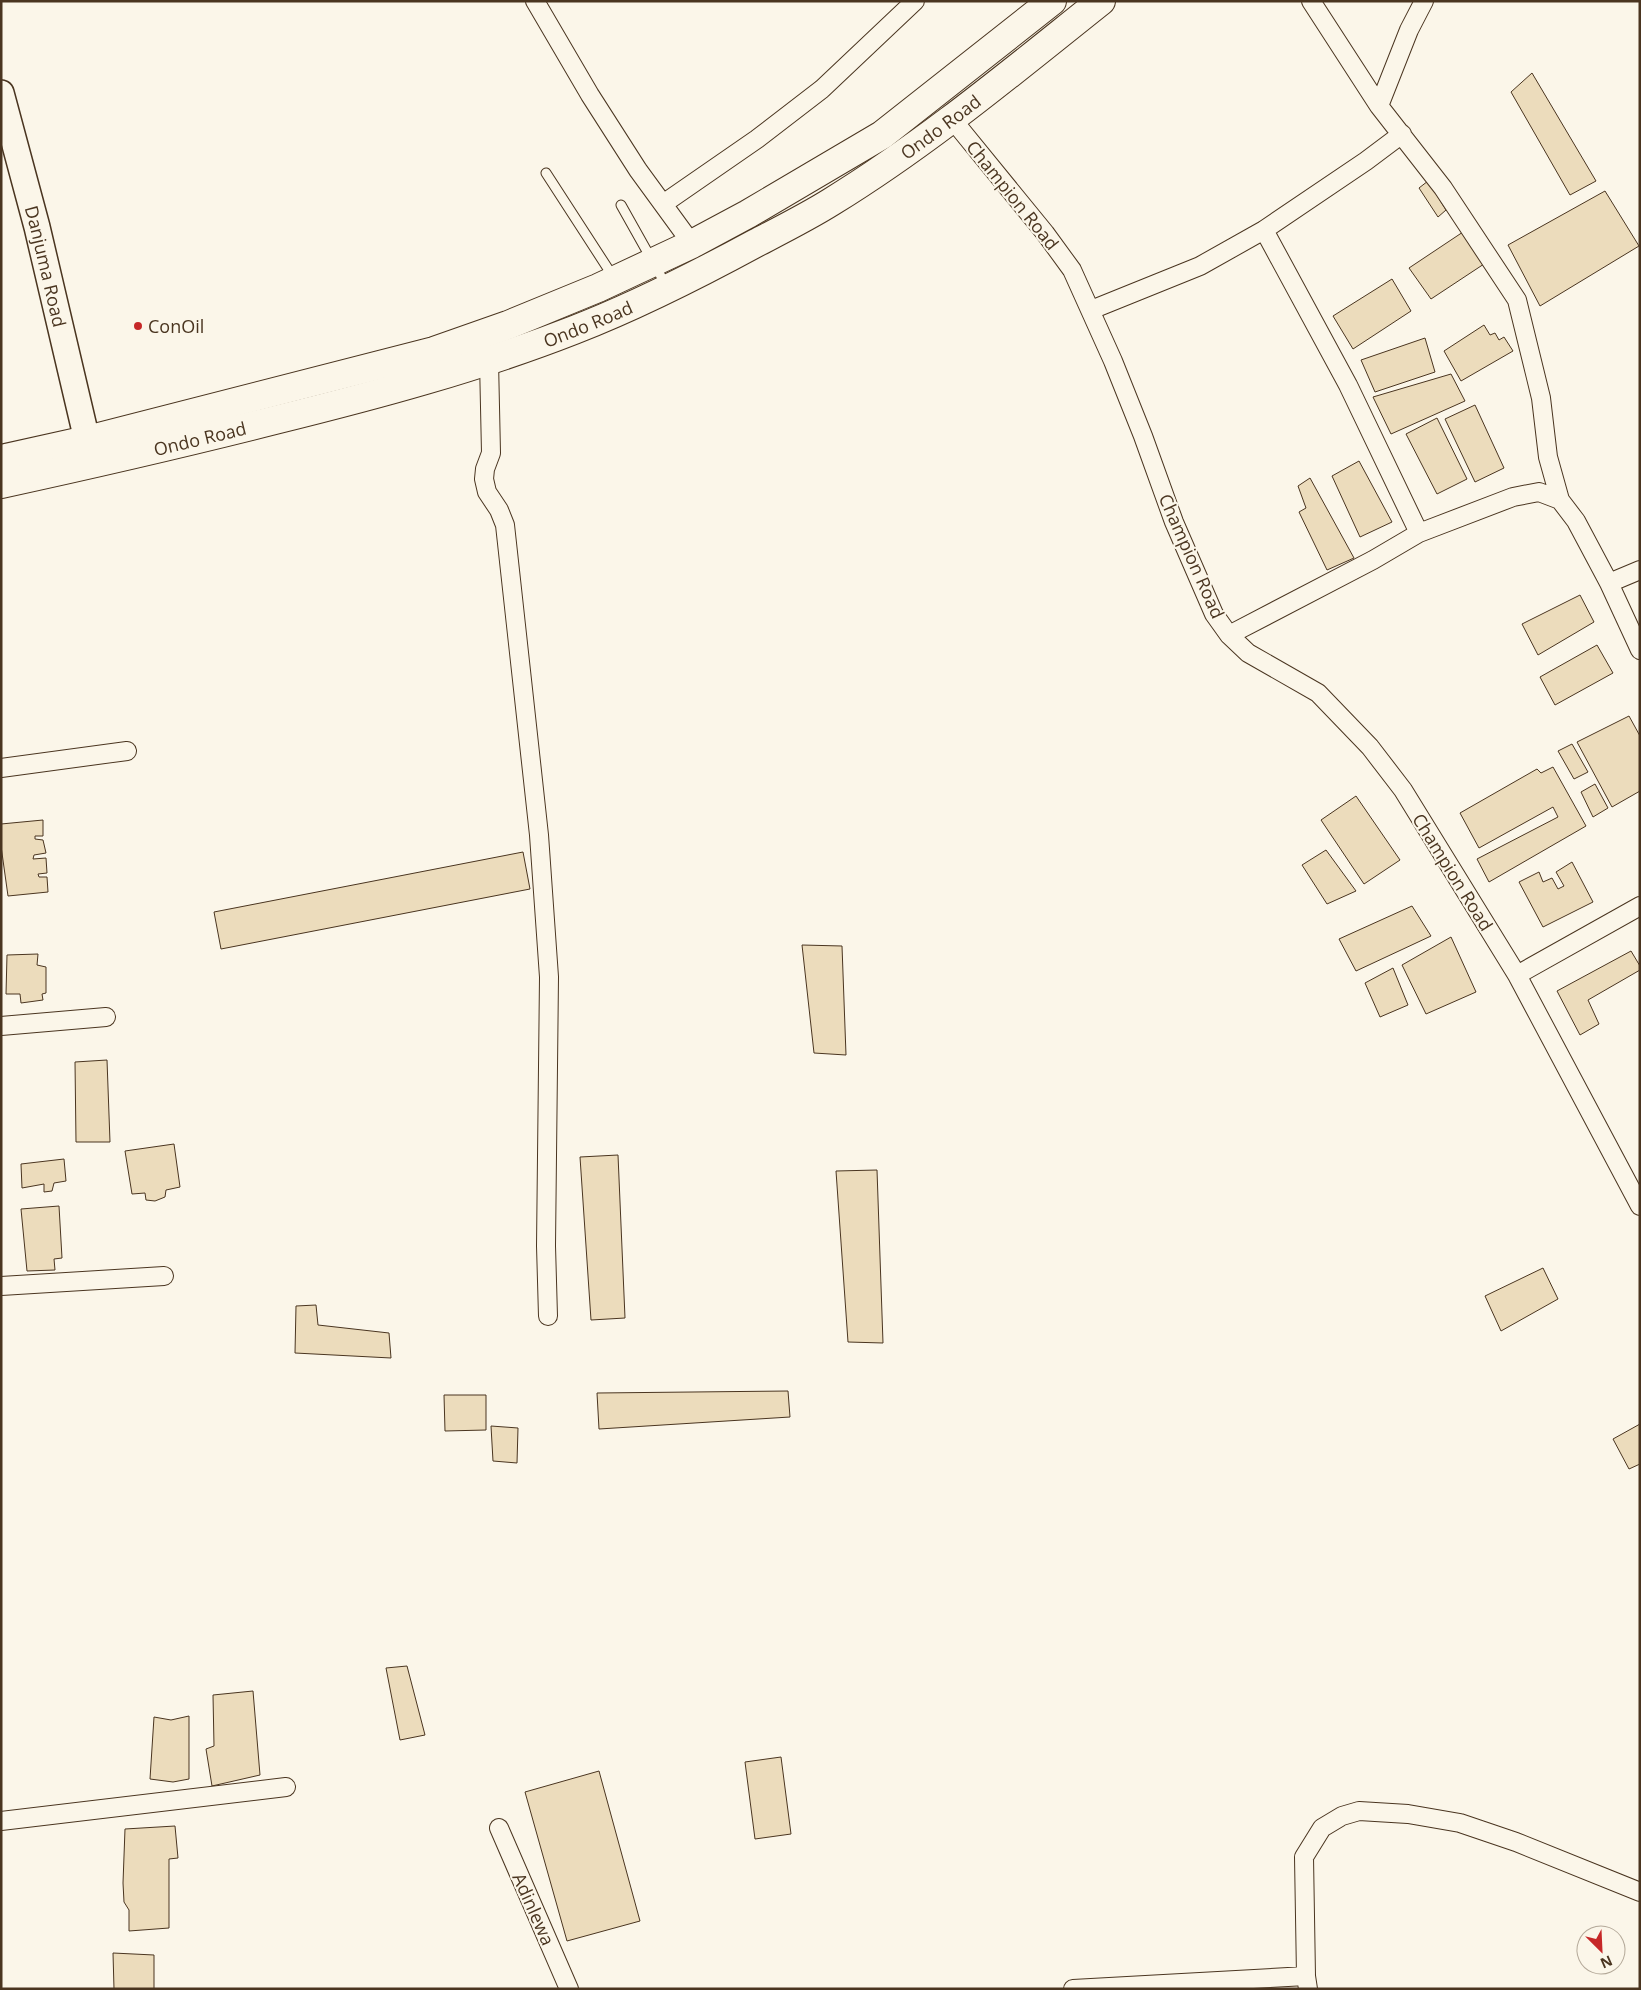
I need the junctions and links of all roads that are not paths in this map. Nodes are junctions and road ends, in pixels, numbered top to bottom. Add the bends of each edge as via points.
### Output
1 (535, 1) edge
2 (915, 1) edge
3 (1052, 1) edge
4 (1101, 1) edge
5 (1311, 1) edge
6 (1424, 1) edge
7 (1, 93) edge
8 (1379, 106) junction
9 (952, 119) junction
10 (1402, 134) junction
11 (546, 173) dead end
12 (663, 204) junction
13 (621, 205) dead end
14 (1264, 230) junction
15 (692, 244) junction
16 (653, 262) junction
17 (616, 280) junction
18 (667, 288) junction
19 (1091, 310) junction
20 (489, 361) junction
21 (209, 423) junction
22 (87, 440) junction
23 (1, 459) edge
24 (1, 484) edge
25 (1560, 500) junction
26 (1419, 533) junction
27 (1640, 570) edge
28 (1609, 583) junction
29 (1229, 635) junction
30 (1640, 650) edge
31 (127, 751) dead end
32 (1, 768) edge
33 (1640, 906) edge
34 (1518, 975) junction
35 (106, 1017) dead end
36 (1, 1026) edge
37 (1632, 1175) edge
38 (1640, 1206) edge
39 (164, 1276) dead end
40 (1, 1286) edge
41 (548, 1316) dead end
42 (286, 1787) dead end
43 (1, 1821) edge
44 (499, 1828) dead end
45 (1640, 1892) edge
46 (1307, 1982) edge
47 (569, 1989) edge
48 (1073, 1989) edge

1 - 12 street via 590,95
2 - 12 street via 822,89
3 - 15 main road, Ondo Road via 882,135
4 - 9 main road, Ondo Road
5 - 8 street
6 - 8 street
7 - 22 street, Danjuma Road
8 - 10 street
9 - 18 main road, Ondo Road via 828,204
9 - 19 street, Champion Road via 1072,270
10 - 14 street
10 - 25 street via 1443,188 1517,300 1541,398 1548,457
11 - 17 lane
12 - 15 street
13 - 16 lane
14 - 19 street via 1200,266
14 - 26 street via 1348,385
15 - 16 main road, Ondo Road
16 - 17 main road, Ondo Road
16 - 18 lane
17 - 21 main road, Ondo Road via 508,325
18 - 20 main road, Ondo Road via 576,329
19 - 29 street, Champion Road via 1174,522 1214,614
20 - 21 main road, Ondo Road via 340,404
20 - 41 street via 491,453 484,479 486,492 505,525 539,835 549,977
21 - 22 main road, Ondo Road
21 - 24 main road, Ondo Road
22 - 23 main road, Ondo Road
25 - 26 street via 1539,492 1513,496
25 - 28 street via 1576,521
26 - 29 street
27 - 28 street
28 - 30 street
29 - 34 street, Champion Road via 1248,653 1318,693 1370,747 1402,790
31 - 32 street
33 - 34 street
34 - 37 street, Champion Road
35 - 36 street
37 - 38 street, Champion Road
39 - 40 street
42 - 43 street
44 - 47 street, Adinlewa
45 - 46 street via 1460,1823 1408,1814 1359,1811 1342,1816 1322,1828 1304,1857
46 - 48 street

